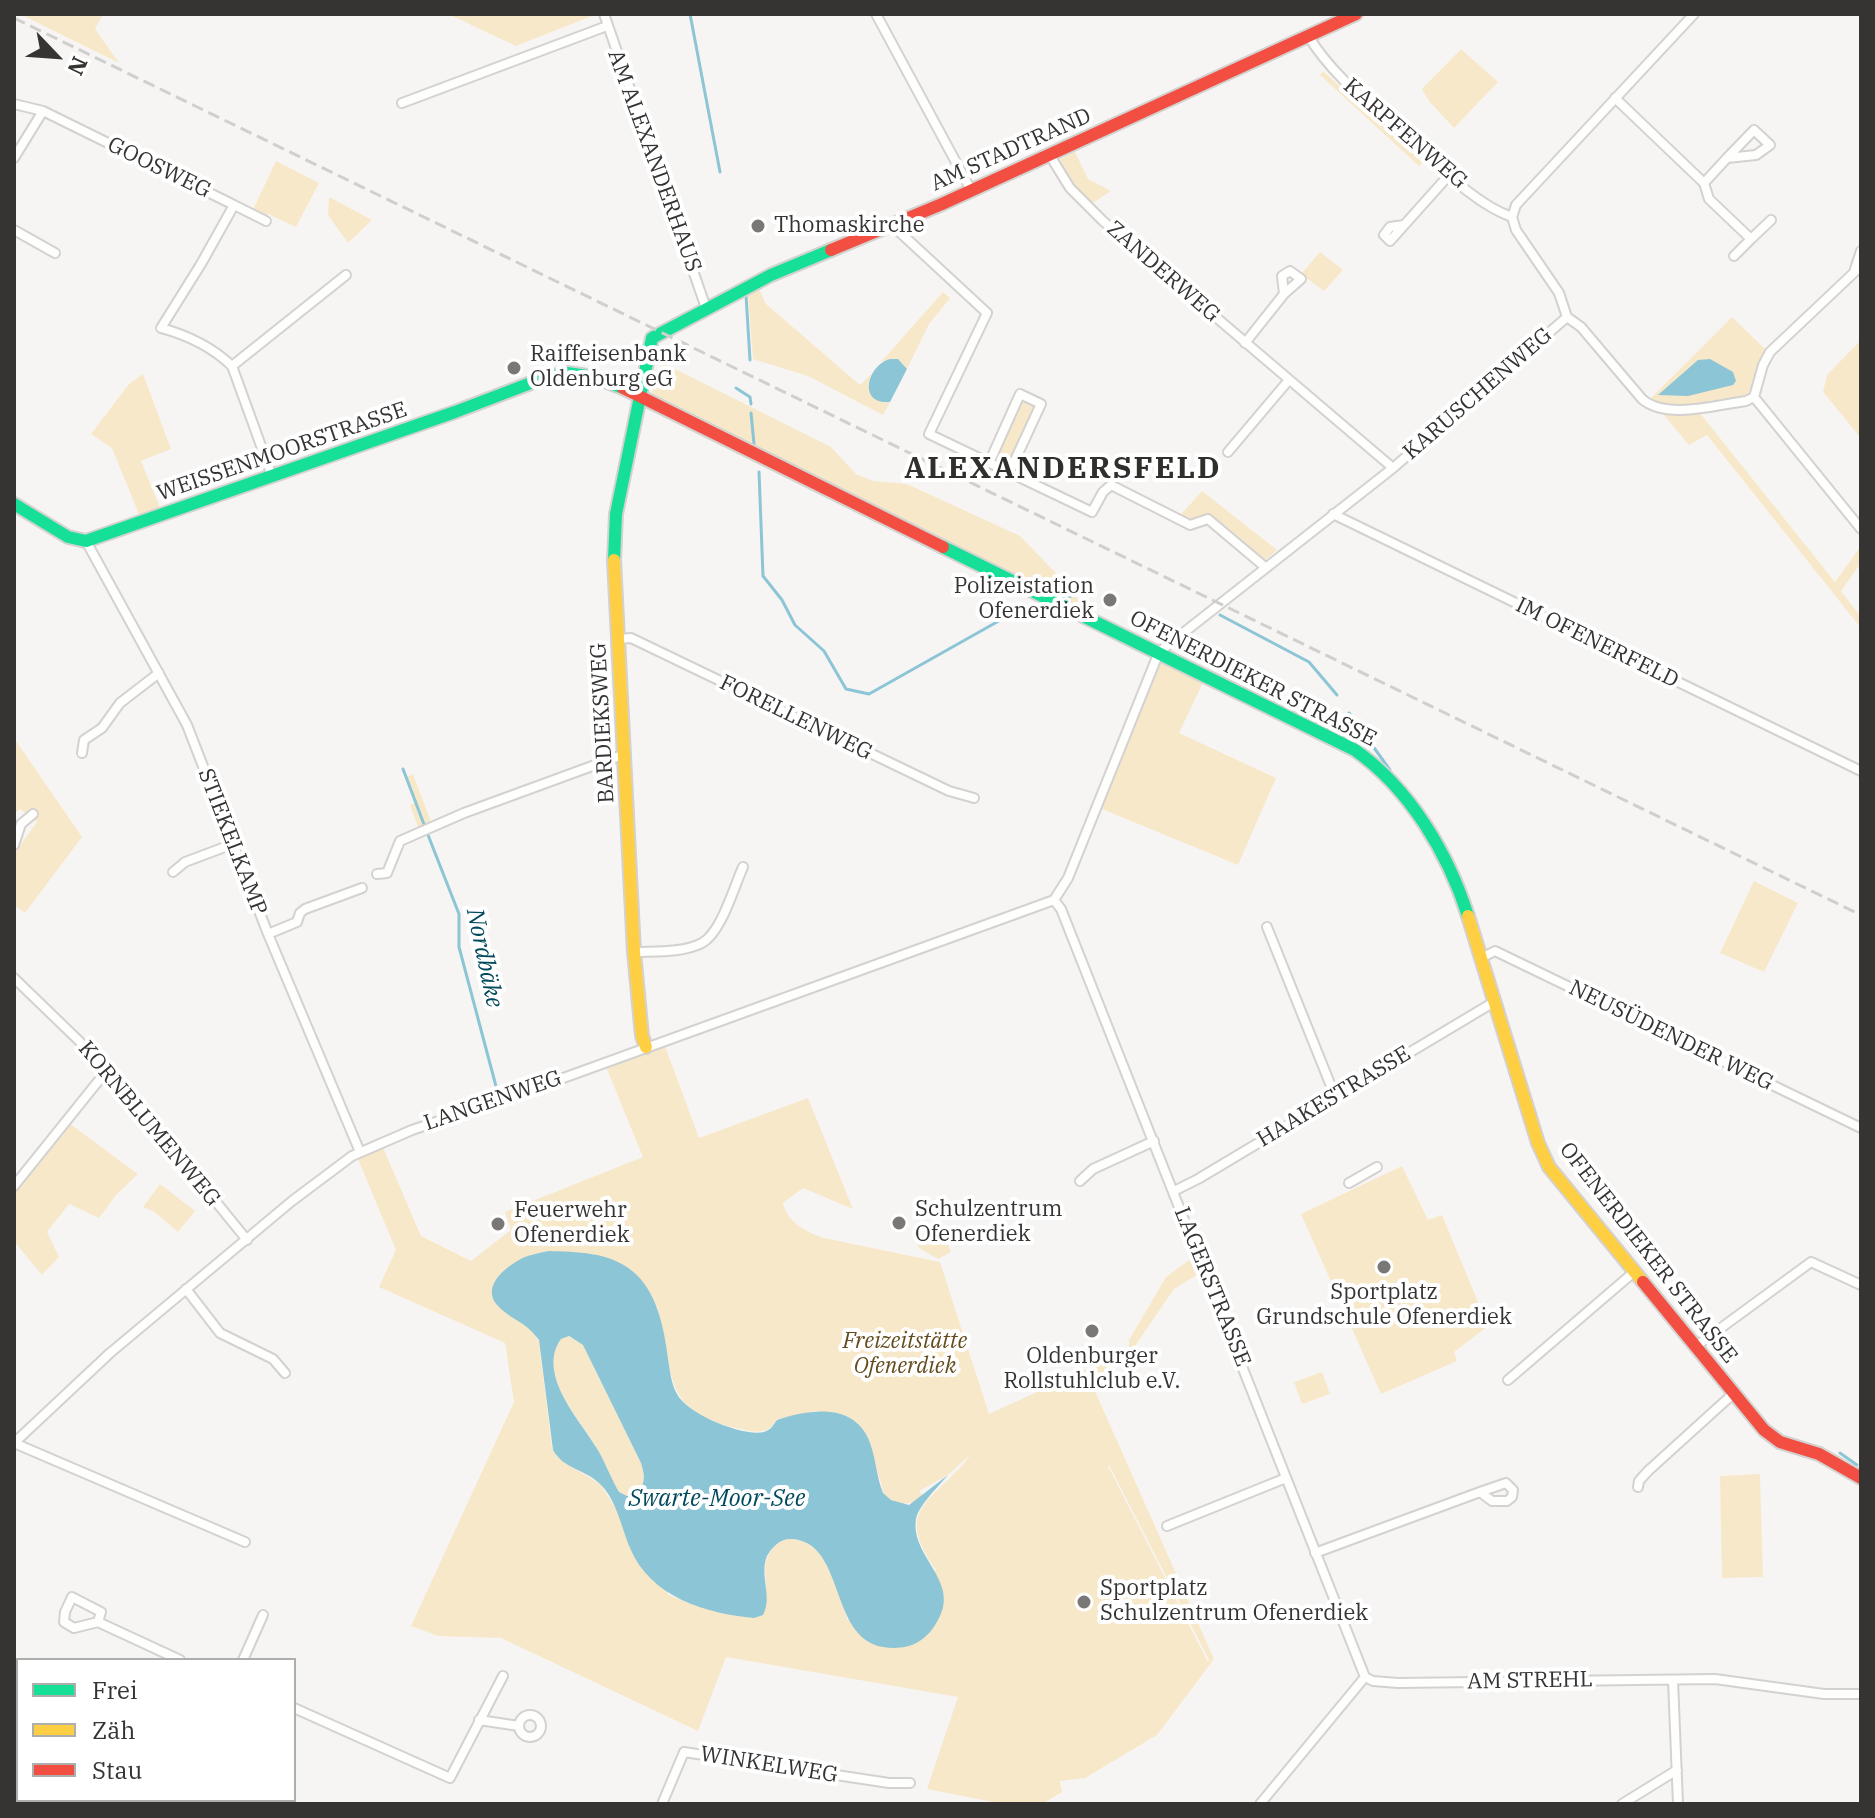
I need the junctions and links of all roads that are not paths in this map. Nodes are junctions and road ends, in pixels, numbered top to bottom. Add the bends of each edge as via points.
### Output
1 (604, 14) edge
2 (876, 14) edge
3 (1356, 14) edge
4 (1694, 14) edge
5 (607, 26) junction
6 (1309, 37) junction
7 (1615, 98) junction
8 (402, 103) dead end
9 (14, 104) edge
10 (43, 111) junction
11 (1049, 154) junction
12 (14, 158) edge
13 (1727, 158) junction
14 (1449, 175) junction
15 (1704, 183) junction
16 (971, 190) junction
17 (234, 205) junction
18 (1512, 217) junction
19 (1771, 220) dead end
20 (266, 221) dead end
21 (892, 225) junction
22 (1404, 225) dead end
23 (14, 230) edge
24 (1751, 239) junction
25 (1861, 251) edge
26 (55, 253) dead end
27 (1734, 256) dead end
28 (1861, 266) edge
29 (1852, 273) junction
30 (346, 275) dead end
31 (1284, 294) dead end
32 (706, 308) junction
33 (1567, 317) junction
34 (1245, 343) junction
35 (232, 366) junction
36 (567, 373) joint
37 (1288, 381) junction
38 (1754, 397) junction
39 (640, 399) junction
40 (1228, 452) dead end
41 (989, 463) junction
42 (1393, 468) junction
43 (1009, 473) junction
44 (272, 476) junction
45 (14, 504) edge
46 (1333, 514) junction
47 (1861, 529) edge
48 (86, 541) junction
49 (1265, 567) junction
50 (619, 639) junction
51 (1159, 652) junction
52 (159, 673) junction
53 (82, 753) dead end
54 (625, 754) junction
55 (1861, 771) edge
56 (974, 798) dead end
57 (33, 814) dead end
58 (233, 844) junction
59 (14, 845) edge
60 (743, 867) dead end
61 (173, 872) dead end
62 (377, 874) dead end
63 (362, 888) dead end
64 (1054, 900) junction
65 (1267, 927) dead end
66 (268, 934) junction
67 (634, 952) junction
68 (1481, 958) junction
69 (14, 978) edge
70 (1494, 1002) junction
71 (646, 1047) junction
72 (108, 1069) junction
73 (1335, 1096) junction
74 (1861, 1128) edge
75 (1154, 1141) junction
76 (360, 1152) junction
77 (1377, 1167) dead end
78 (1080, 1181) dead end
79 (1349, 1183) dead end
80 (14, 1186) edge
81 (1174, 1191) junction
82 (247, 1240) junction
83 (1634, 1272) junction
84 (1861, 1285) edge
85 (186, 1289) junction
86 (1695, 1347) junction
87 (285, 1373) dead end
88 (1508, 1380) dead end
89 (1734, 1393) junction
90 (14, 1443) edge
91 (1286, 1478) junction
92 (1861, 1478) edge
93 (1638, 1487) dead end
94 (1480, 1492) dead end
95 (1167, 1526) dead end
96 (245, 1542) dead end
97 (1315, 1553) junction
98 (263, 1615) dead end
99 (98, 1622) junction
100 (176, 1658) edge
101 (244, 1658) edge
102 (503, 1676) dead end
103 (1365, 1677) junction
104 (1673, 1680) junction
105 (1861, 1694) edge
106 (296, 1709) edge
107 (479, 1720) junction
108 (519, 1726) dead end
109 (1677, 1770) junction
110 (910, 1783) dead end
111 (662, 1804) edge
112 (1260, 1804) edge
113 (1622, 1804) edge
114 (1678, 1804) edge

1 - 5 street, AM ALEXANDERHAUS
2 - 16 street
3 - 6 street, AM STADTRAND
4 - 7 street
5 - 8 street
5 - 32 street, AM ALEXANDERHAUS
6 - 11 street, AM STADTRAND
6 - 14 street, KARPFENWEG via 1338,75
7 - 15 street
7 - 18 street via 1516,205
9 - 10 street, GOOSWEG
10 - 12 street
10 - 17 street, GOOSWEG
11 - 16 street, AM STADTRAND
11 - 34 street, ZANDERWEG via 1088,207
13 - 13 street via 1756,155 1770,145 1754,130
13 - 15 street
14 - 18 street, KARPFENWEG via 1496,212
14 - 22 street
15 - 24 street via 1709,199
16 - 21 street, AM STADTRAND
17 - 20 street
17 - 35 street, GOOSWEG via 161,328 218,353
18 - 33 street, KARUSCHENWEG via 1559,293
19 - 24 street
21 - 32 street, AM STADTRAND
21 - 41 street via 987,313 929,434
23 - 26 street
24 - 27 street
25 - 29 street
28 - 29 street
29 - 38 street via 1765,359
30 - 35 street
31 - 34 street
32 - 39 street, AM STADTRAND via 652,338
33 - 38 street via 1655,407 1678,410
33 - 42 street, KARUSCHENWEG
34 - 37 street, ZANDERWEG
35 - 44 street
36 - 39 street, OFENERDIEKER STRASSE via 594,377
36 - 44 street, WEISSENMOORSTRASSE
37 - 40 street
37 - 42 street, ZANDERWEG
38 - 47 street
39 - 50 street, BARDIEKSWEG via 616,514
39 - 51 street, OFENERDIEKER STRASSE
41 - 43 street
41 - 43 street via 1020,394 1041,404
42 - 46 street, KARUSCHENWEG
43 - 49 street via 1092,512 1111,485 1190,525 1208,519
44 - 48 street, WEISSENMOORSTRASSE
45 - 48 street via 68,537
46 - 49 street, KARUSCHENWEG
46 - 55 street, IM OFENERFELD
48 - 52 street, STIEKELKAMP
49 - 51 street, KARUSCHENWEG
50 - 54 street, BARDIEKSWEG
50 - 56 street, FORELLENWEG via 631,638 949,791
51 - 64 street via 1068,878
51 - 68 street, OFENERDIEKER STRASSE via 1371,760 1405,796 1443,857
52 - 53 street via 84,740
52 - 58 street, STIEKELKAMP via 187,725
54 - 62 street via 400,841 387,873
54 - 67 street, BARDIEKSWEG
57 - 59 street via 21,824
58 - 61 street
58 - 66 street, STIEKELKAMP
60 - 67 street via 716,929 703,943
63 - 66 street via 305,909 297,922
64 - 71 street, LANGENWEG
64 - 75 street, LAGERSTRASSE
65 - 73 street
66 - 76 street, STIEKELKAMP
67 - 71 street, BARDIEKSWEG
68 - 70 street, OFENERDIEKER STRASSE
68 - 74 street, NEUSÜDENDER WEG via 1495,951
69 - 72 street, KORNBLUMENWEG
70 - 73 street, HAAKESTRASSE
70 - 83 street, OFENERDIEKER STRASSE via 1542,1155
71 - 76 street, LANGENWEG
72 - 80 street
72 - 82 street, KORNBLUMENWEG
73 - 81 street, HAAKESTRASSE
75 - 78 street via 1093,1169
75 - 81 street, LAGERSTRASSE
76 - 82 street, LANGENWEG via 316,1181
77 - 79 street
81 - 91 street, LAGERSTRASSE
82 - 85 street, LANGENWEG
83 - 86 street, OFENERDIEKER STRASSE
83 - 88 street
84 - 86 street via 1811,1262
85 - 87 street via 220,1333 273,1359
85 - 90 street, LANGENWEG
86 - 89 street, OFENERDIEKER STRASSE
89 - 92 street, OFENERDIEKER STRASSE via 1780,1442 1819,1454
89 - 93 street via 1648,1471
90 - 96 street
91 - 95 street
91 - 97 street, LAGERSTRASSE
94 - 97 street
97 - 103 street, LAGERSTRASSE
98 - 101 street
99 - 99 street via 74,1628 64,1622 72,1597 101,1612
99 - 100 street
102 - 107 street
103 - 104 street, AM STREHL via 1384,1683
103 - 112 street
104 - 105 street, AM STREHL via 1727,1679 1824,1694
104 - 109 street
106 - 107 street via 450,1778
107 - 108 street
109 - 113 street
109 - 114 street
110 - 111 street, WINKELWEG via 684,1752

